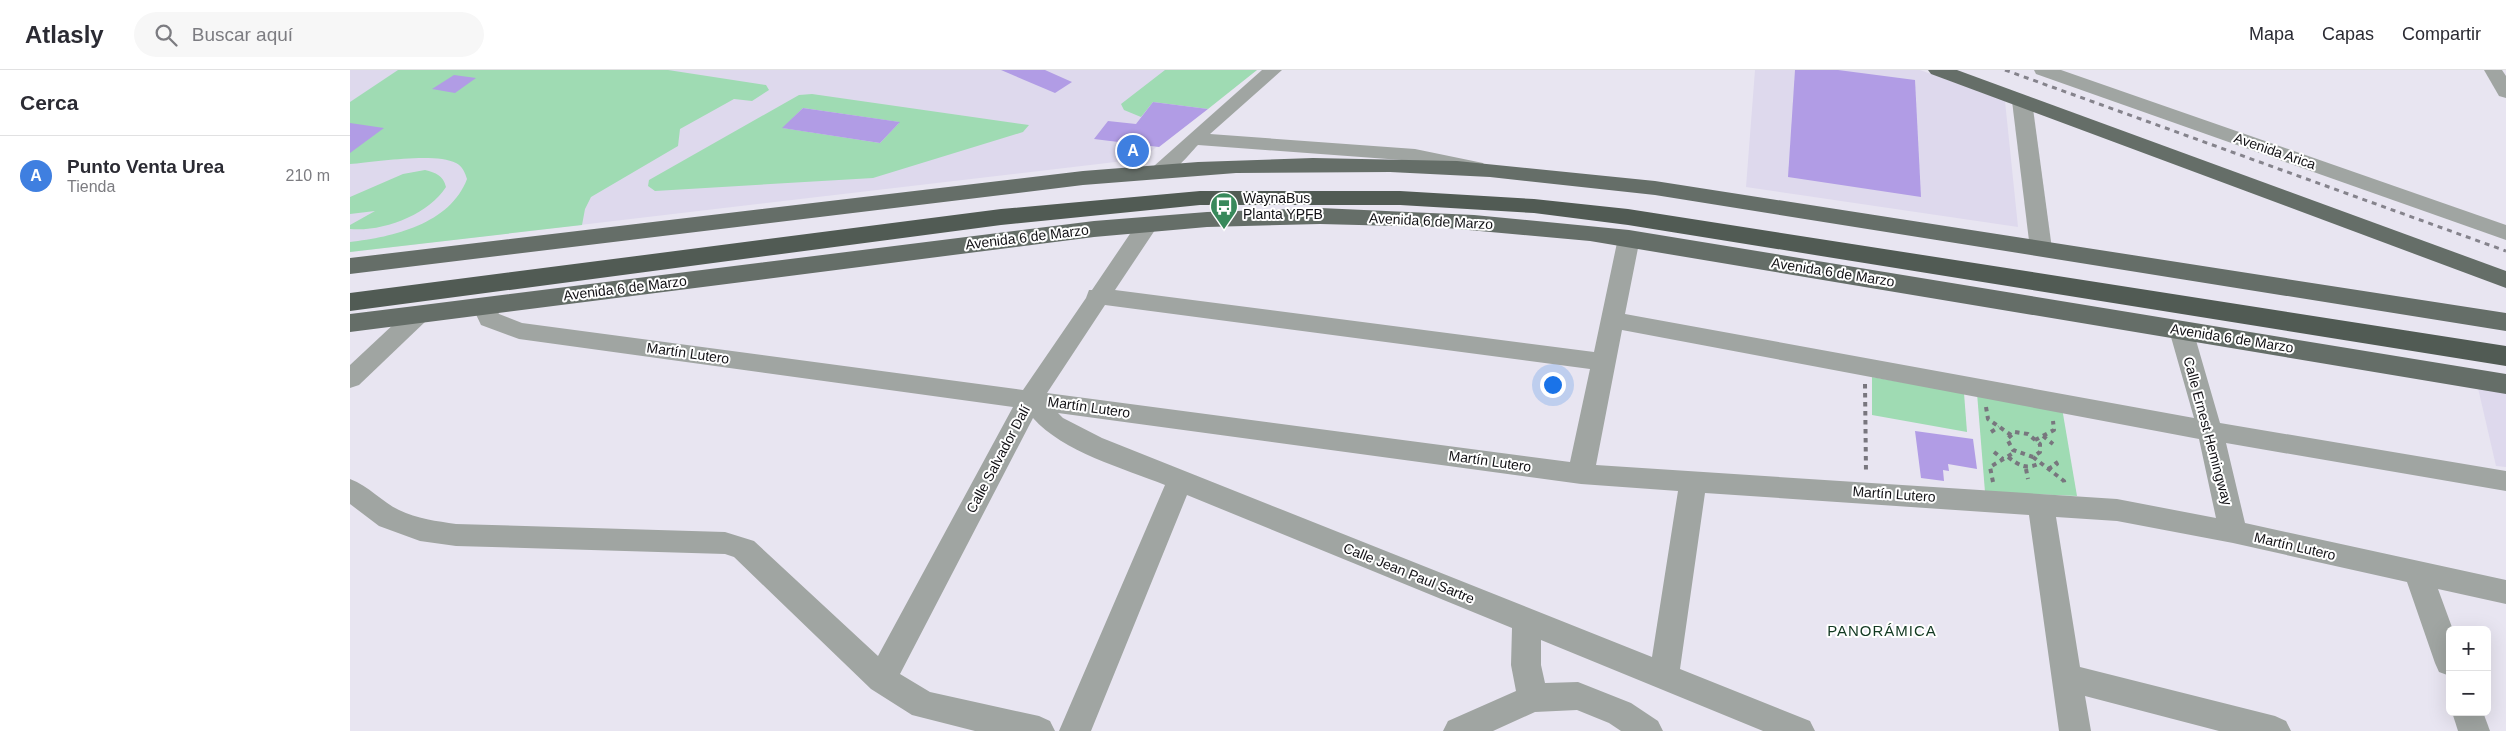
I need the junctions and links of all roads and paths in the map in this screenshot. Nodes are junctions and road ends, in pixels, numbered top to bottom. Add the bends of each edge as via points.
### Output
1 (1273, 70) edge
2 (1938, 70) edge
3 (2043, 70) edge
4 (2493, 70) edge
5 (2506, 92) edge
6 (2022, 101) junction
7 (1193, 139) junction
8 (1161, 170) junction
9 (1503, 172) junction
10 (1148, 224) junction
11 (2506, 233) edge
12 (1629, 238) junction
13 (2041, 249) junction
14 (350, 266) edge
15 (2506, 280) edge
16 (350, 287) edge
17 (1097, 296) junction
18 (350, 302) edge
19 (484, 306) junction
20 (418, 314) junction
21 (1612, 320) junction
22 (2506, 322) edge
23 (350, 323) edge
24 (2181, 330) junction
25 (2506, 338) edge
26 (2506, 356) edge
27 (1603, 362) junction
28 (1865, 369) junction
29 (350, 379) edge
30 (2506, 384) edge
31 (1030, 399) junction
32 (1986, 400) dead end
33 (2052, 414) dead end
34 (1999, 427) junction
35 (2210, 431) junction
36 (1991, 432) dead end
37 (2011, 436) junction
38 (2043, 436) junction
39 (2035, 440) junction
40 (2053, 444) dead end
41 (1994, 452) dead end
42 (2015, 452) junction
43 (2008, 457) junction
44 (2033, 457) junction
45 (2003, 459) junction
46 (2055, 460) dead end
47 (2040, 463) junction
48 (2026, 469) junction
49 (2048, 469) junction
50 (1581, 474) junction
51 (2028, 479) dead end
52 (1180, 480) junction
53 (1693, 481) junction
54 (2506, 481) edge
55 (1993, 484) dead end
56 (2066, 488) dead end
57 (350, 490) edge
58 (1866, 492) junction
59 (2041, 505) junction
60 (2233, 532) junction
61 (2418, 573) junction
62 (2506, 592) edge
63 (1527, 620) junction
64 (2446, 652) edge
65 (1664, 677) junction
66 (2066, 677) junction
67 (882, 679) junction
68 (1533, 698) junction
69 (2468, 716) edge
70 (1039, 731) edge
71 (1075, 731) edge
72 (1459, 731) edge
73 (1647, 731) edge
74 (1799, 731) edge
75 (2075, 731) edge
76 (2275, 731) edge
77 (2474, 731) edge

1 - 7 street
2 - 6 main road
3 - 11 street, Avenida Arica
4 - 5 street
6 - 13 street
6 - 15 main road
7 - 8 street
7 - 9 street via 1415,155
8 - 9 main road via 1390,164
8 - 14 main road
9 - 13 main road via 1655,188
10 - 12 main road, Avenida 6 de Marzo via 1318,216 1408,218 1534,226
10 - 17 street, Calle Salvador Dalí
10 - 19 main road, Avenida 6 de Marzo
12 - 21 street
12 - 24 main road, Avenida 6 de Marzo
13 - 22 main road
16 - 25 highway via 1020,203 1280,184 1408,185 1541,194 1675,210
17 - 27 street
17 - 31 street, Calle Salvador Dalí
18 - 26 highway, Avenida 6 de Marzo via 1001,217 1150,202 1200,198 1400,198 1534,206 1628,217
19 - 20 main road, Avenida 6 de Marzo
19 - 31 street, Martín Lutero via 489,319 519,331
20 - 23 main road, Avenida 6 de Marzo
20 - 29 street
21 - 27 street
21 - 28 street
24 - 30 main road, Avenida 6 de Marzo
24 - 35 street, Calle Ernest Hemingway
27 - 50 street
28 - 35 street
28 - 58 path
31 - 50 street, Martín Lutero
31 - 52 street, Calle Jean Paul Sartre via 1054,425 1093,445
31 - 67 street, Calle Salvador Dalí
32 - 34 path via 1988,419
33 - 38 path via 2054,430
34 - 36 path
34 - 37 path
35 - 54 street
35 - 60 street, Calle Ernest Hemingway
37 - 39 path via 2015,432 2028,434
37 - 42 path via 2008,439 2010,447
38 - 39 path
38 - 40 path
39 - 44 path via 2040,444 2040,452
41 - 45 path
42 - 43 path
42 - 44 path
43 - 45 path
43 - 48 path
44 - 47 path
45 - 55 path via 1990,467
46 - 49 path via 2057,464
47 - 48 path
47 - 49 path
48 - 51 path
49 - 56 path via 2064,481
50 - 53 street, Martín Lutero
52 - 63 street, Calle Jean Paul Sartre
52 - 71 street
53 - 58 street, Martín Lutero
53 - 65 street
57 - 67 street via 388,518 420,530 456,535 725,543 744,549
58 - 59 street, Martín Lutero
59 - 60 street, Martín Lutero via 2117,510
59 - 66 street
60 - 61 street, Martín Lutero
61 - 62 street, Martín Lutero
61 - 64 street
63 - 65 street, Calle Jean Paul Sartre
63 - 68 street via 1526,665
65 - 74 street, Calle Jean Paul Sartre
66 - 75 street
66 - 76 street
67 - 70 street via 923,705
68 - 72 street
68 - 73 street via 1578,696 1620,713
69 - 77 street

